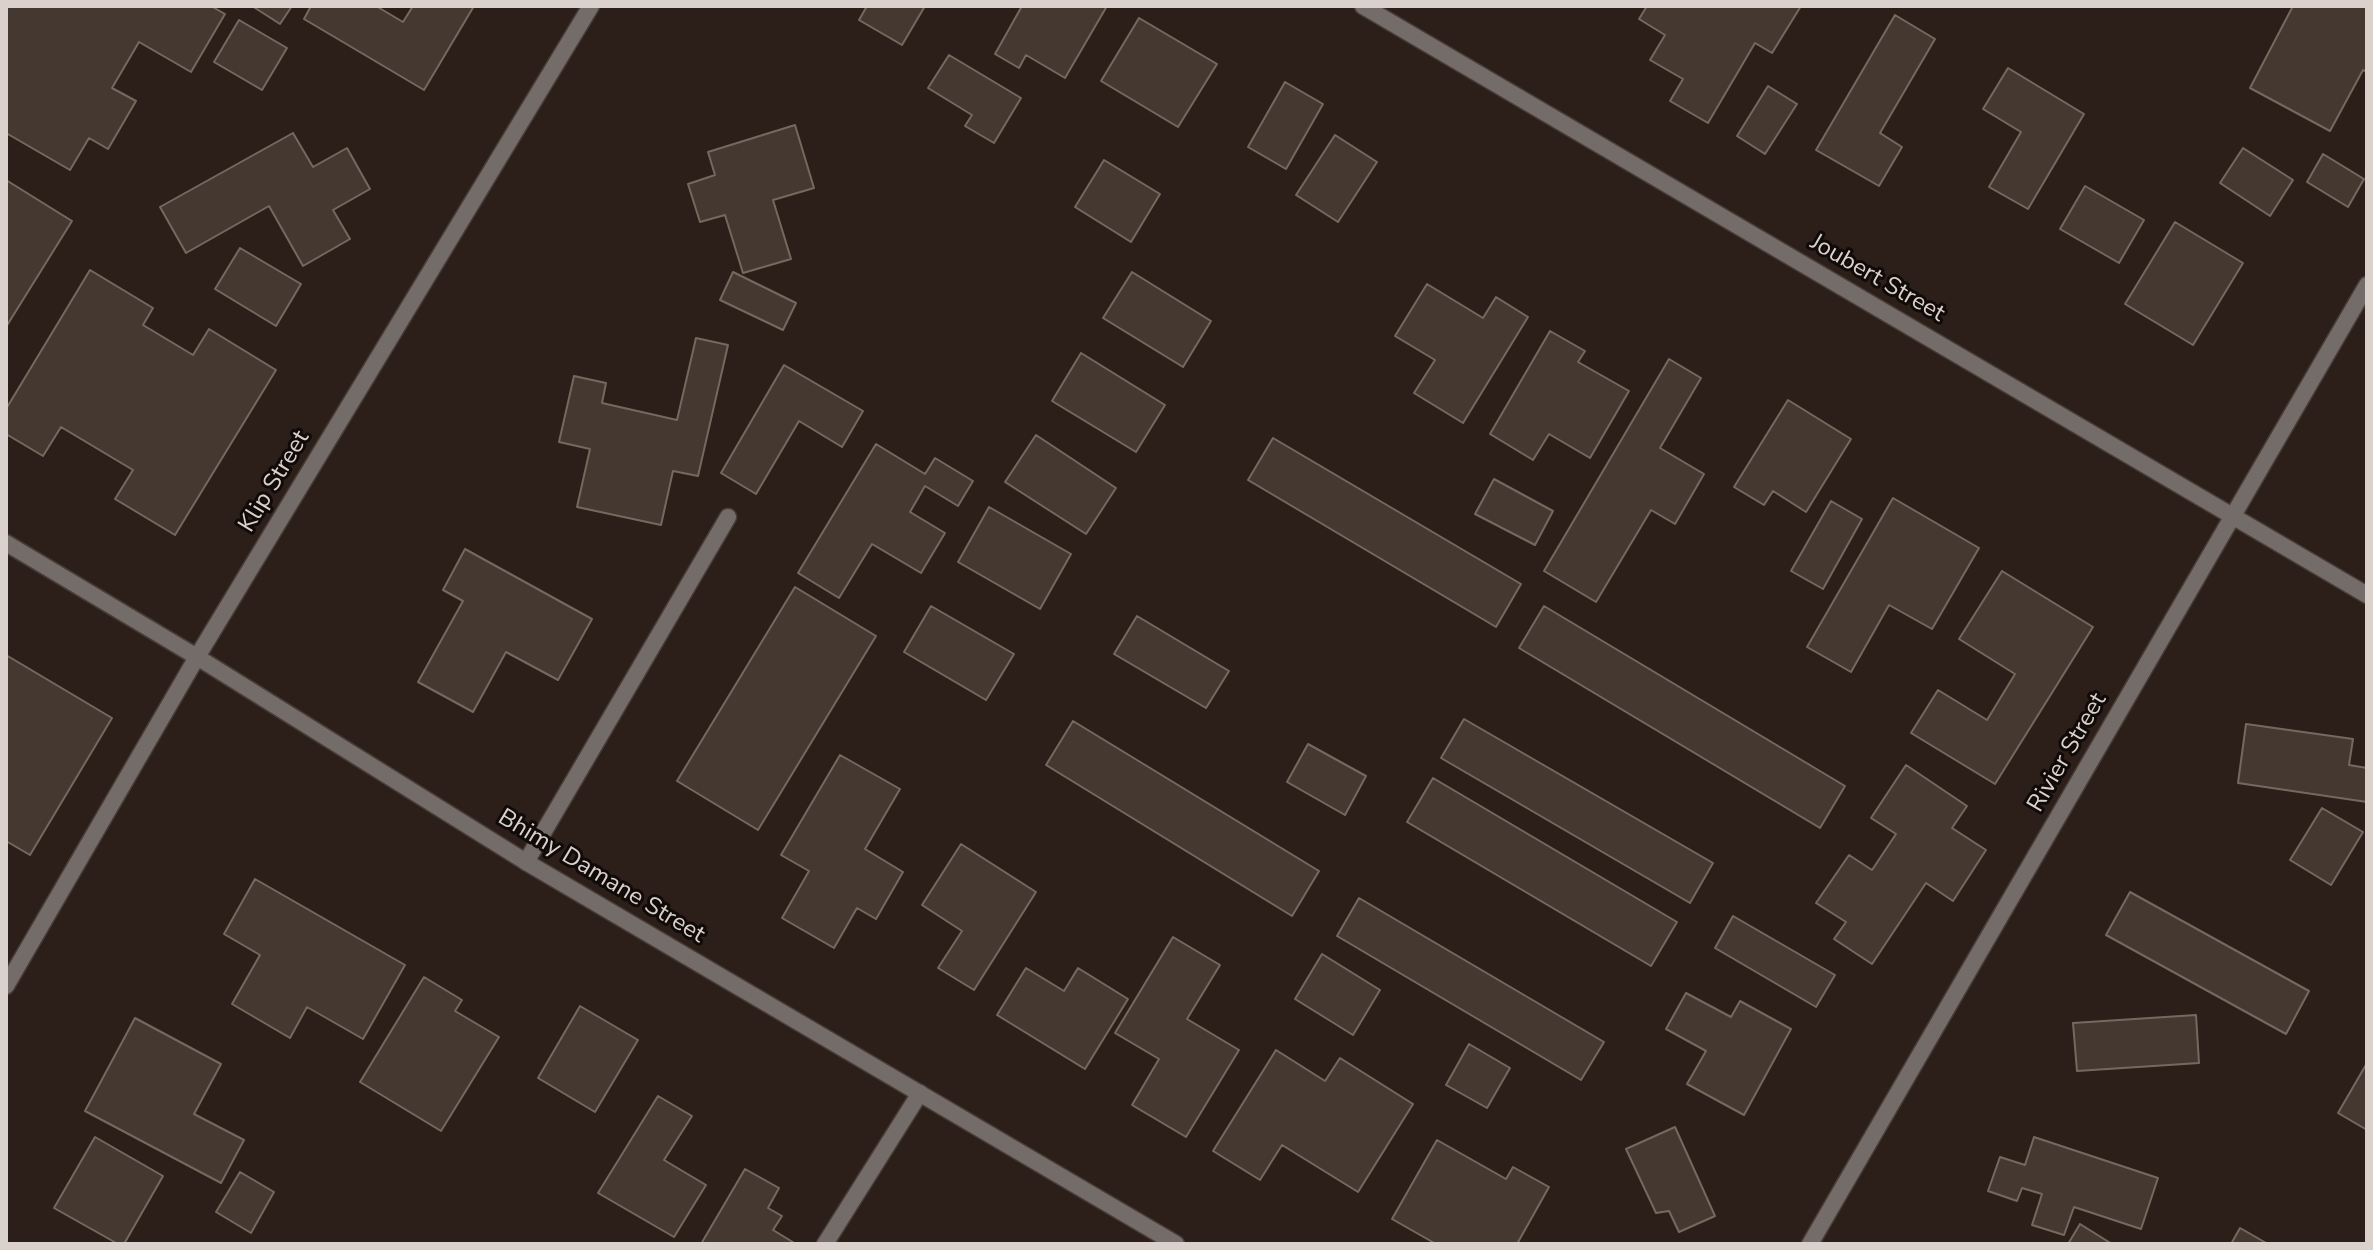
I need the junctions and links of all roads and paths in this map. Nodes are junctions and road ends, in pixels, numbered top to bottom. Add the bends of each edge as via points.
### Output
1 (591, 6) edge
2 (1363, 6) edge
3 (2367, 285) edge
4 (2234, 515) junction
5 (728, 517) dead end
6 (6, 543) edge
7 (2367, 595) edge
8 (197, 657) junction
9 (526, 862) junction
10 (6, 986) edge
11 (920, 1093) junction
12 (1170, 1242) edge
13 (825, 1244) edge
14 (1810, 1244) edge

1 - 8 street, Klip Street
2 - 4 street, Joubert Street
3 - 4 street, Rivier Street
4 - 7 street, Joubert Street
4 - 14 street, Rivier Street
5 - 9 street
6 - 8 street, Bhimy Damane Street
8 - 9 street, Bhimy Damane Street
8 - 10 street, Klip Street
9 - 11 street, Bhimy Damane Street
11 - 12 street, Bhimy Damane Street
11 - 13 street

